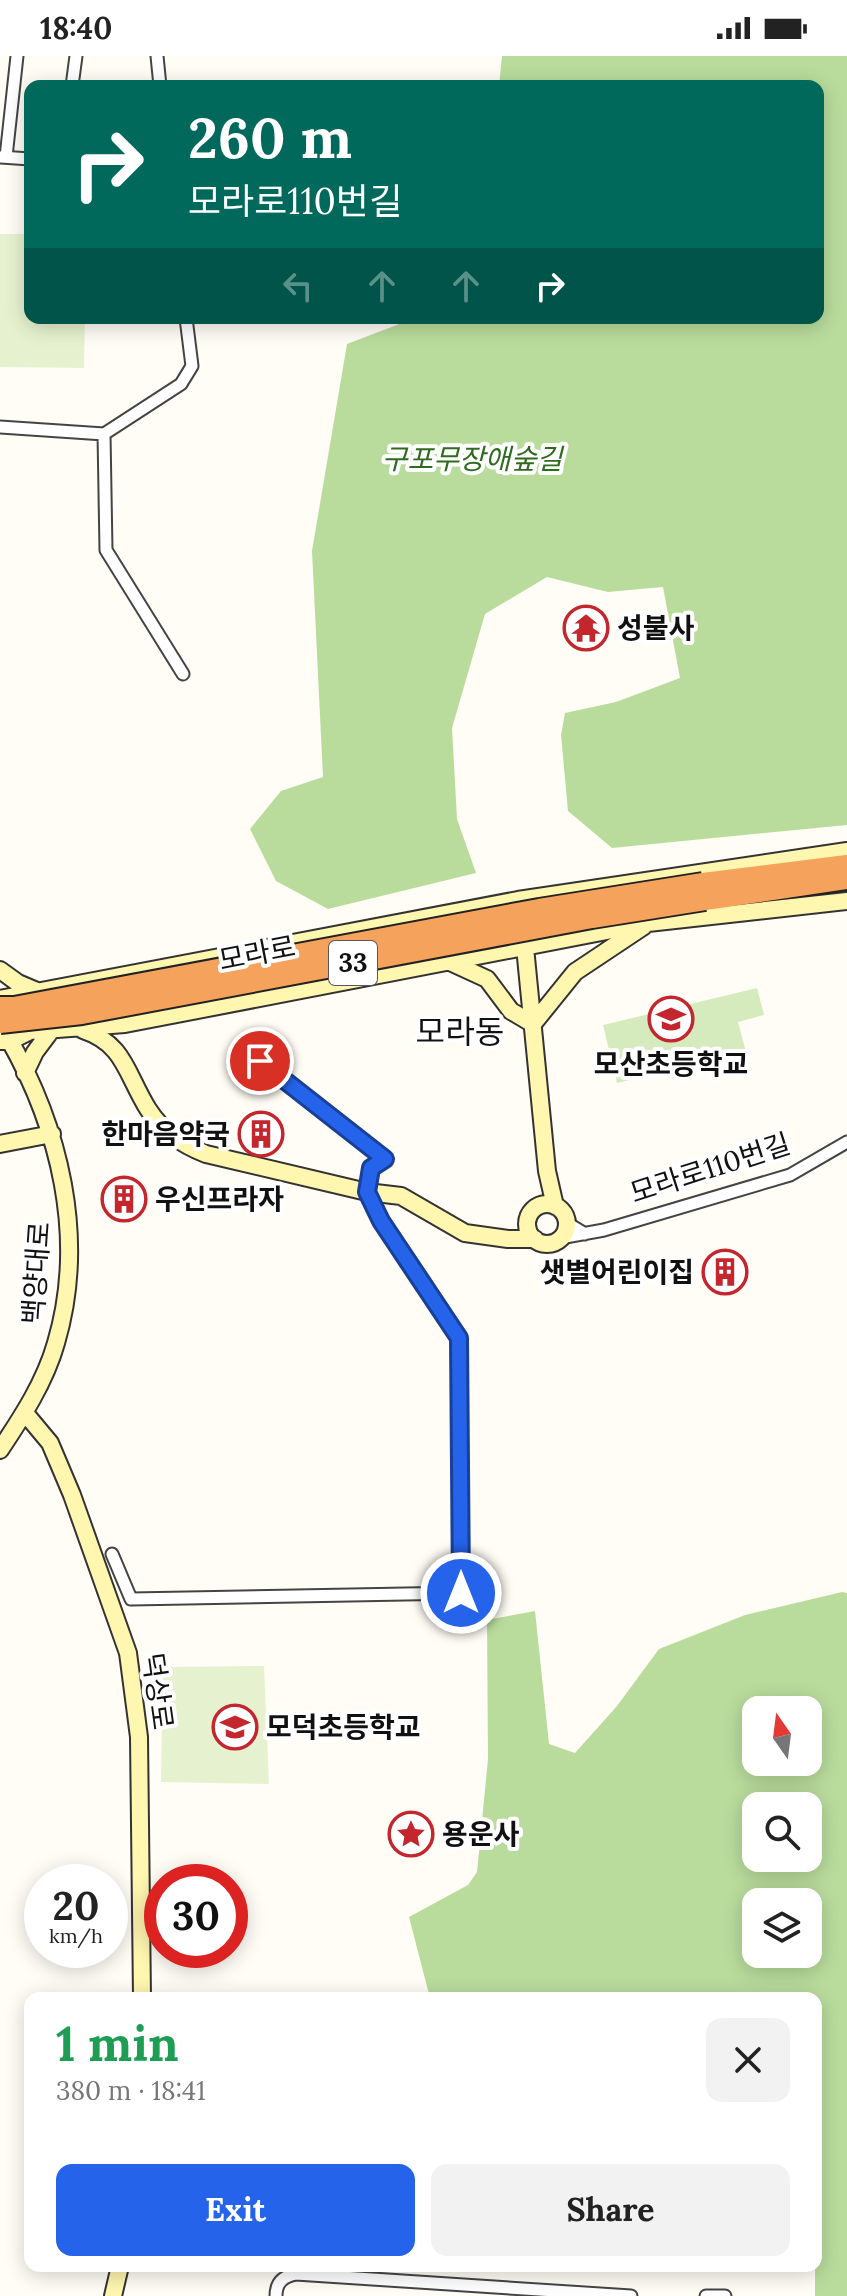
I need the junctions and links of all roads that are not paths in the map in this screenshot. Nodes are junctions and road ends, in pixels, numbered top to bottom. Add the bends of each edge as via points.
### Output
1 (17, 56) edge
2 (76, 56) edge
3 (157, 56) edge
4 (73, 80) edge
5 (159, 80) edge
6 (3, 157) edge
7 (24, 159) edge
8 (187, 324) edge
9 (0, 427) edge
10 (104, 434) junction
11 (183, 674) dead end
12 (847, 851) edge
13 (847, 865) edge
14 (847, 879) edge
15 (704, 892) junction
16 (518, 900) junction
17 (847, 901) edge
18 (648, 923) junction
19 (525, 946) junction
20 (447, 961) junction
21 (158, 969) junction
22 (0, 970) edge
23 (38, 991) junction
24 (0, 999) edge
25 (0, 1007) edge
26 (180, 1012) junction
27 (125, 1024) junction
28 (533, 1024) junction
29 (72, 1026) junction
30 (53, 1028) junction
31 (2, 1031) edge
32 (115, 1047) junction
33 (260, 1061) dead end
34 (25, 1073) junction
35 (52, 1134) junction
36 (847, 1142) edge
37 (0, 1144) edge
38 (367, 1192) junction
39 (547, 1206) junction
40 (564, 1230) junction
41 (531, 1231) junction
42 (25, 1413) junction
43 (0, 1450) edge
44 (112, 1554) dead end
45 (142, 1992) edge
46 (119, 2272) edge
47 (113, 2296) edge
48 (276, 2296) edge
49 (631, 2296) edge
50 (706, 2296) edge
51 (725, 2296) edge

1 - 6 street
2 - 4 street
3 - 5 street
6 - 7 street
8 - 10 street via 192,366 181,384
9 - 10 street
10 - 11 street via 106,550
12 - 16 main road
13 - 15 highway, 모라로 / 33
14 - 15 highway, 모라로 / 33
15 - 25 highway, 모라로 / 33, bridge via 539,909
15 - 31 highway, 모라로 / 33, bridge
16 - 19 main road
16 - 21 main road
17 - 18 main road
18 - 19 main road
18 - 28 main road via 575,972
19 - 20 main road
19 - 28 main road
20 - 26 main road
20 - 28 main road via 487,979 511,1011
21 - 23 main road
21 - 26 main road via 186,989
22 - 23 main road
23 - 24 main road
26 - 27 main road
27 - 29 main road
27 - 32 main road
28 - 39 main road
29 - 30 main road
29 - 32 main road
30 - 31 main road
30 - 34 main road
31 - 34 main road, 백양대로
32 - 38 main road via 148,1110 181,1144
33 - 38 street via 385,1159 371,1168
34 - 35 main road, 백양대로
35 - 37 main road
35 - 42 main road, 백양대로 via 66,1194 66,1301 56,1346
36 - 40 street, 모라로110번길 via 790,1175 586,1235
38 - 41 main road via 401,1196 465,1233
38 - 44 street via 459,1338 461,1593 131,1599
39 - 40 main road, 모라로110번길 via 563,1213
39 - 41 main road via 529,1215
40 - 41 main road via 546,1243
42 - 43 main road, 백양대로
42 - 45 main road, 덕상로 via 50,1443 128,1653 139,1737
46 - 47 main road
48 - 49 street via 282,2279 296,2274
50 - 51 street

